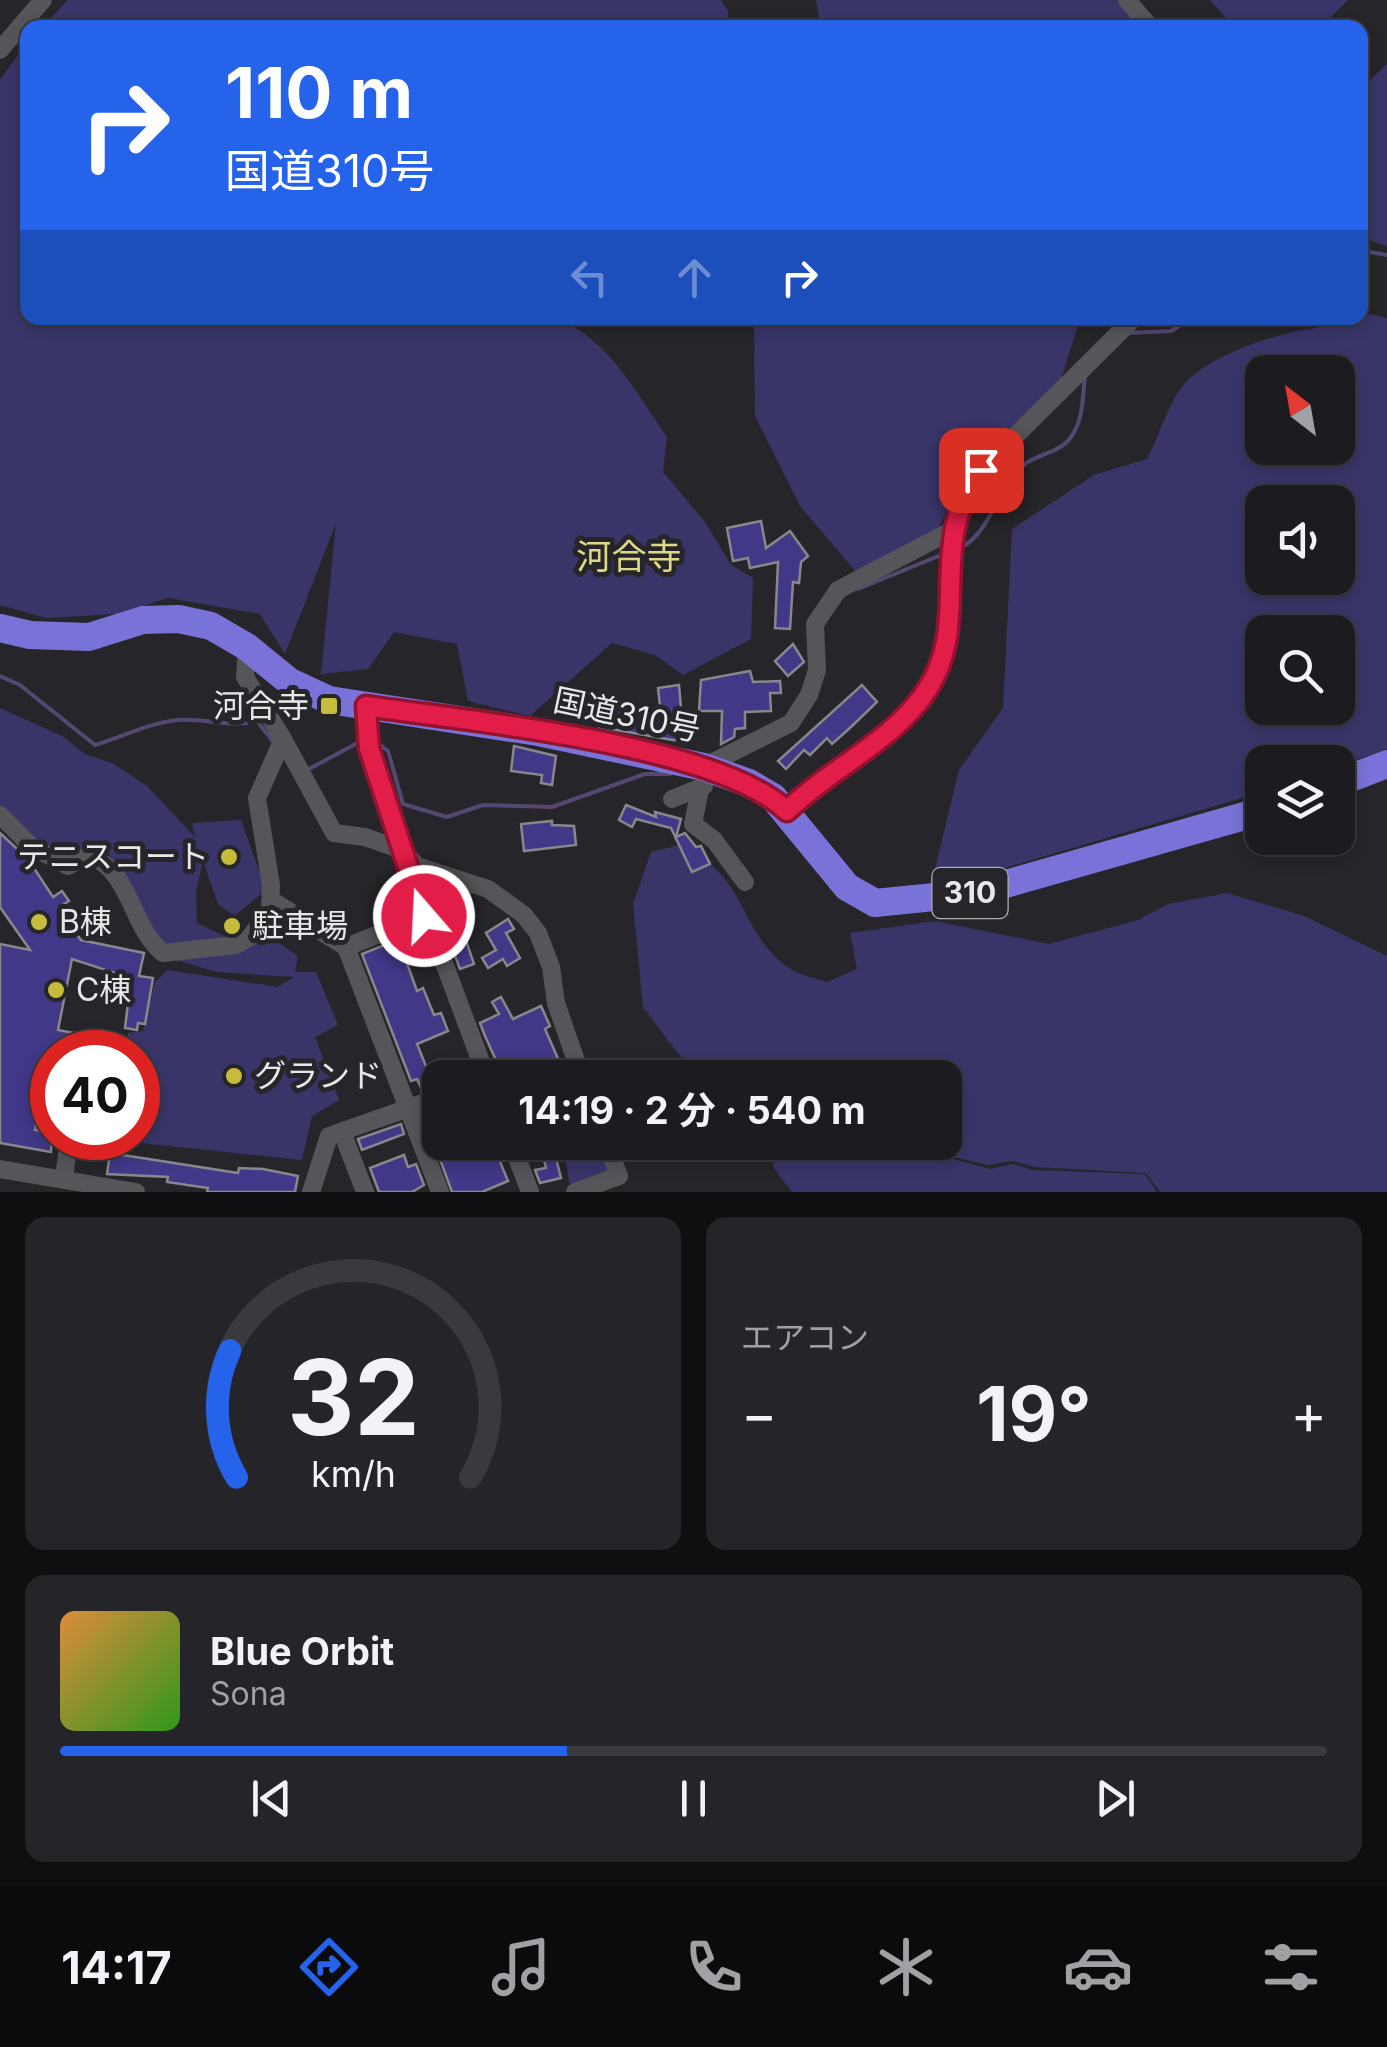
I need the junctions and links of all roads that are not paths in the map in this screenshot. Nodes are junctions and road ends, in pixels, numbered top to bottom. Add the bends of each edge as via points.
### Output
1 (42, 0) edge
2 (1127, 0) edge
3 (25, 20) edge
4 (1144, 20) edge
5 (20, 26) edge
6 (0, 50) edge
7 (1127, 325) edge
8 (950, 536) junction
9 (0, 628) edge
10 (248, 647) junction
11 (365, 716) junction
12 (284, 748) junction
13 (1387, 764) edge
14 (709, 773) junction
15 (1355, 776) edge
16 (672, 799) dead end
17 (787, 811) junction
18 (0, 814) edge
19 (1245, 816) edge
20 (402, 850) junction
21 (745, 882) dead end
22 (271, 900) junction
23 (424, 916) junction
24 (346, 947) junction
25 (480, 1060) edge
26 (576, 1060) edge
27 (422, 1104) edge
28 (409, 1108) junction
29 (342, 1132) junction
30 (66, 1160) edge
31 (517, 1160) edge
32 (613, 1160) edge
33 (0, 1169) edge
34 (64, 1179) junction
35 (35, 1183) edge
36 (109, 1189) edge
37 (526, 1190) edge
38 (136, 1192) edge
39 (311, 1192) edge
40 (365, 1192) edge
41 (440, 1192) edge
42 (574, 1192) edge

1 - 3 street
2 - 4 street
5 - 6 street
7 - 8 street via 981,470 961,499
8 - 14 street via 846,584 824,605 815,624 817,670 790,724
8 - 17 street via 946,639 927,690 901,720
9 - 10 highway, 国道310号 / 310 via 89,636 143,620 180,619 211,626
10 - 11 highway, 国道310号 / 310 via 308,692
10 - 12 street via 245,678
11 - 14 highway, 国道310号 / 310 via 538,732
11 - 20 street
12 - 20 street via 334,833
12 - 22 street via 257,798
13 - 15 highway
14 - 16 street
14 - 17 highway, 国道310号 / 310 via 749,782
14 - 21 street via 693,824 716,842
17 - 19 highway, 国道310号 / 310 via 846,887 875,903 974,893
18 - 22 street via 31,846 68,866 89,854 106,862 163,952 236,945 250,937
20 - 23 street
20 - 26 street via 417,866 509,902 538,933
22 - 24 street
23 - 24 street
23 - 25 street
24 - 28 street
27 - 28 street
28 - 29 street
28 - 41 street
29 - 39 street via 329,1136
29 - 40 street
30 - 34 street
31 - 37 street
32 - 42 street via 619,1176
33 - 35 street
34 - 35 street
34 - 36 street
36 - 38 street

